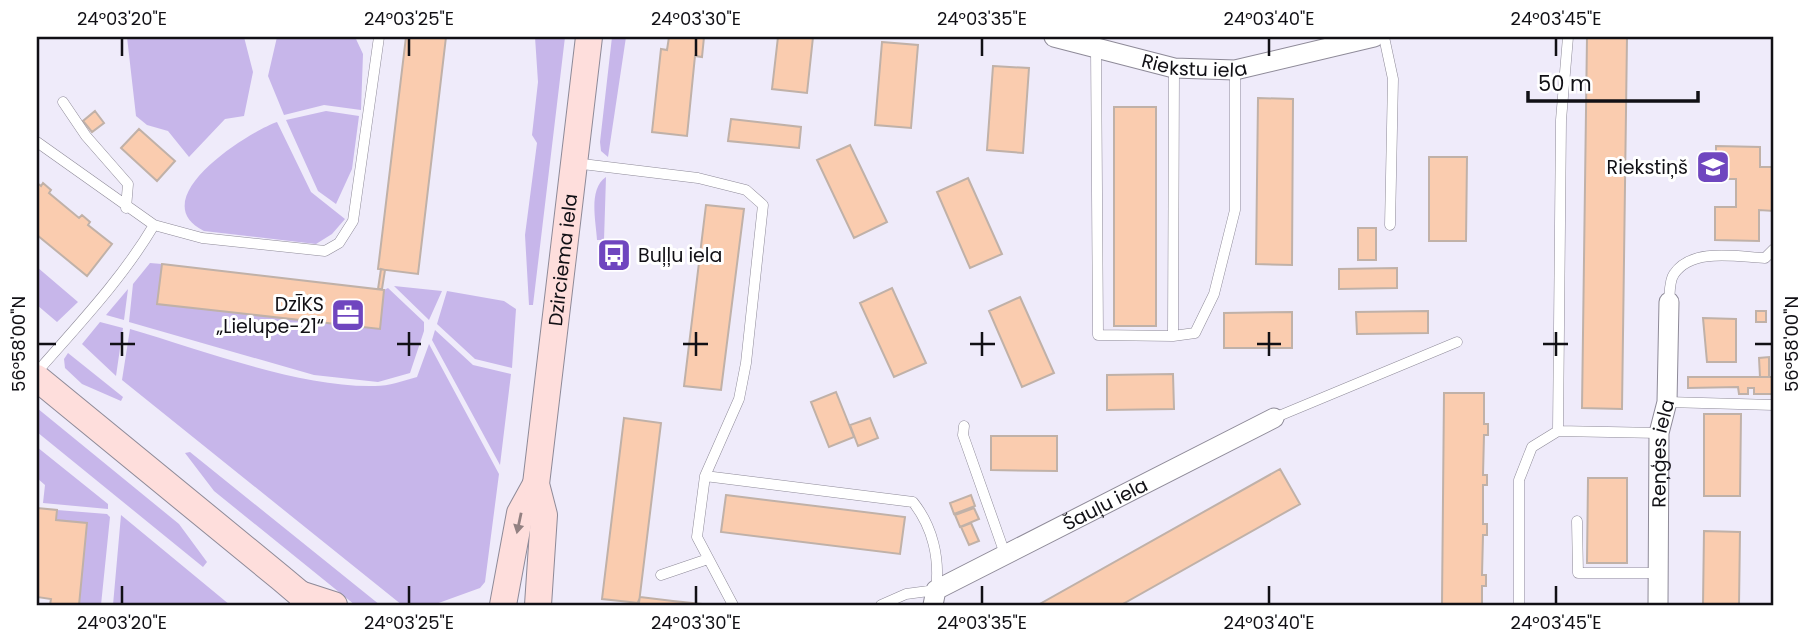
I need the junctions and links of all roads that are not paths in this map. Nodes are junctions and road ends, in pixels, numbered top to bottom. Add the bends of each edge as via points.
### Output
1 (379, 37) edge
2 (589, 37) edge
3 (1054, 37) edge
4 (1374, 37) edge
5 (1384, 37) edge
6 (1568, 37) edge
7 (1096, 48) junction
8 (1174, 68) junction
9 (1235, 70) junction
10 (63, 102) dead end
11 (37, 142) edge
12 (573, 163) junction
13 (126, 208) junction
14 (153, 225) junction
15 (1390, 225) dead end
16 (1774, 249) edge
17 (1669, 302) joint
18 (1173, 336) junction
19 (1457, 342) dead end
20 (37, 372) edge
21 (37, 378) edge
22 (1667, 402) junction
23 (1774, 405) edge
24 (1274, 418) joint
25 (964, 426) dead end
26 (1558, 432) junction
27 (1659, 433) junction
28 (705, 477) junction
29 (536, 484) junction
30 (1577, 521) dead end
31 (1005, 554) junction
32 (708, 559) junction
33 (1658, 573) junction
34 (661, 575) dead end
35 (934, 598) edge
36 (303, 600) edge
37 (334, 605) edge
38 (503, 605) edge
39 (538, 605) edge
40 (733, 605) edge
41 (881, 605) edge
42 (1519, 605) edge
43 (1658, 605) edge

1 - 14 lane via 353,221 339,243 325,251 303,251 175,233
2 - 12 street, Dzirciema iela
3 - 7 street, Riekstu iela
4 - 9 street, Riekstu iela
5 - 15 lane via 1394,79
6 - 26 lane via 1561,120
7 - 8 street, Riekstu iela
7 - 18 lane via 1098,335
8 - 9 street, Riekstu iela
8 - 18 lane
9 - 18 lane via 1235,211 1210,302 1195,332
10 - 13 lane via 128,184
11 - 13 lane
12 - 28 lane via 698,178 746,190 763,205 755,302 739,399
12 - 29 street, Dzirciema iela
13 - 14 lane
14 - 20 lane via 89,313
16 - 17 lane via 1765,258 1701,257 1684,264 1672,276
17 - 22 street, Reņģes iela
19 - 24 lane
21 - 36 street
22 - 23 lane
22 - 27 street, Reņģes iela
24 - 31 street, Šauļu iela
25 - 31 lane via 963,435
26 - 27 lane
26 - 42 lane via 1532,447 1518,480
27 - 33 street, Reņģes iela
28 - 32 lane via 697,537
28 - 35 lane via 913,502 927,520 938,569
29 -> 38 street, Dzirciema iela via 520,513
29 - 39 street, Dzirciema iela via 544,515
30 - 33 lane via 1578,573
31 - 35 street, Šauļu iela
32 - 34 lane
32 - 40 lane
33 - 43 street, Reņģes iela
35 - 41 lane, Šauļu iela via 906,594
36 - 37 street

